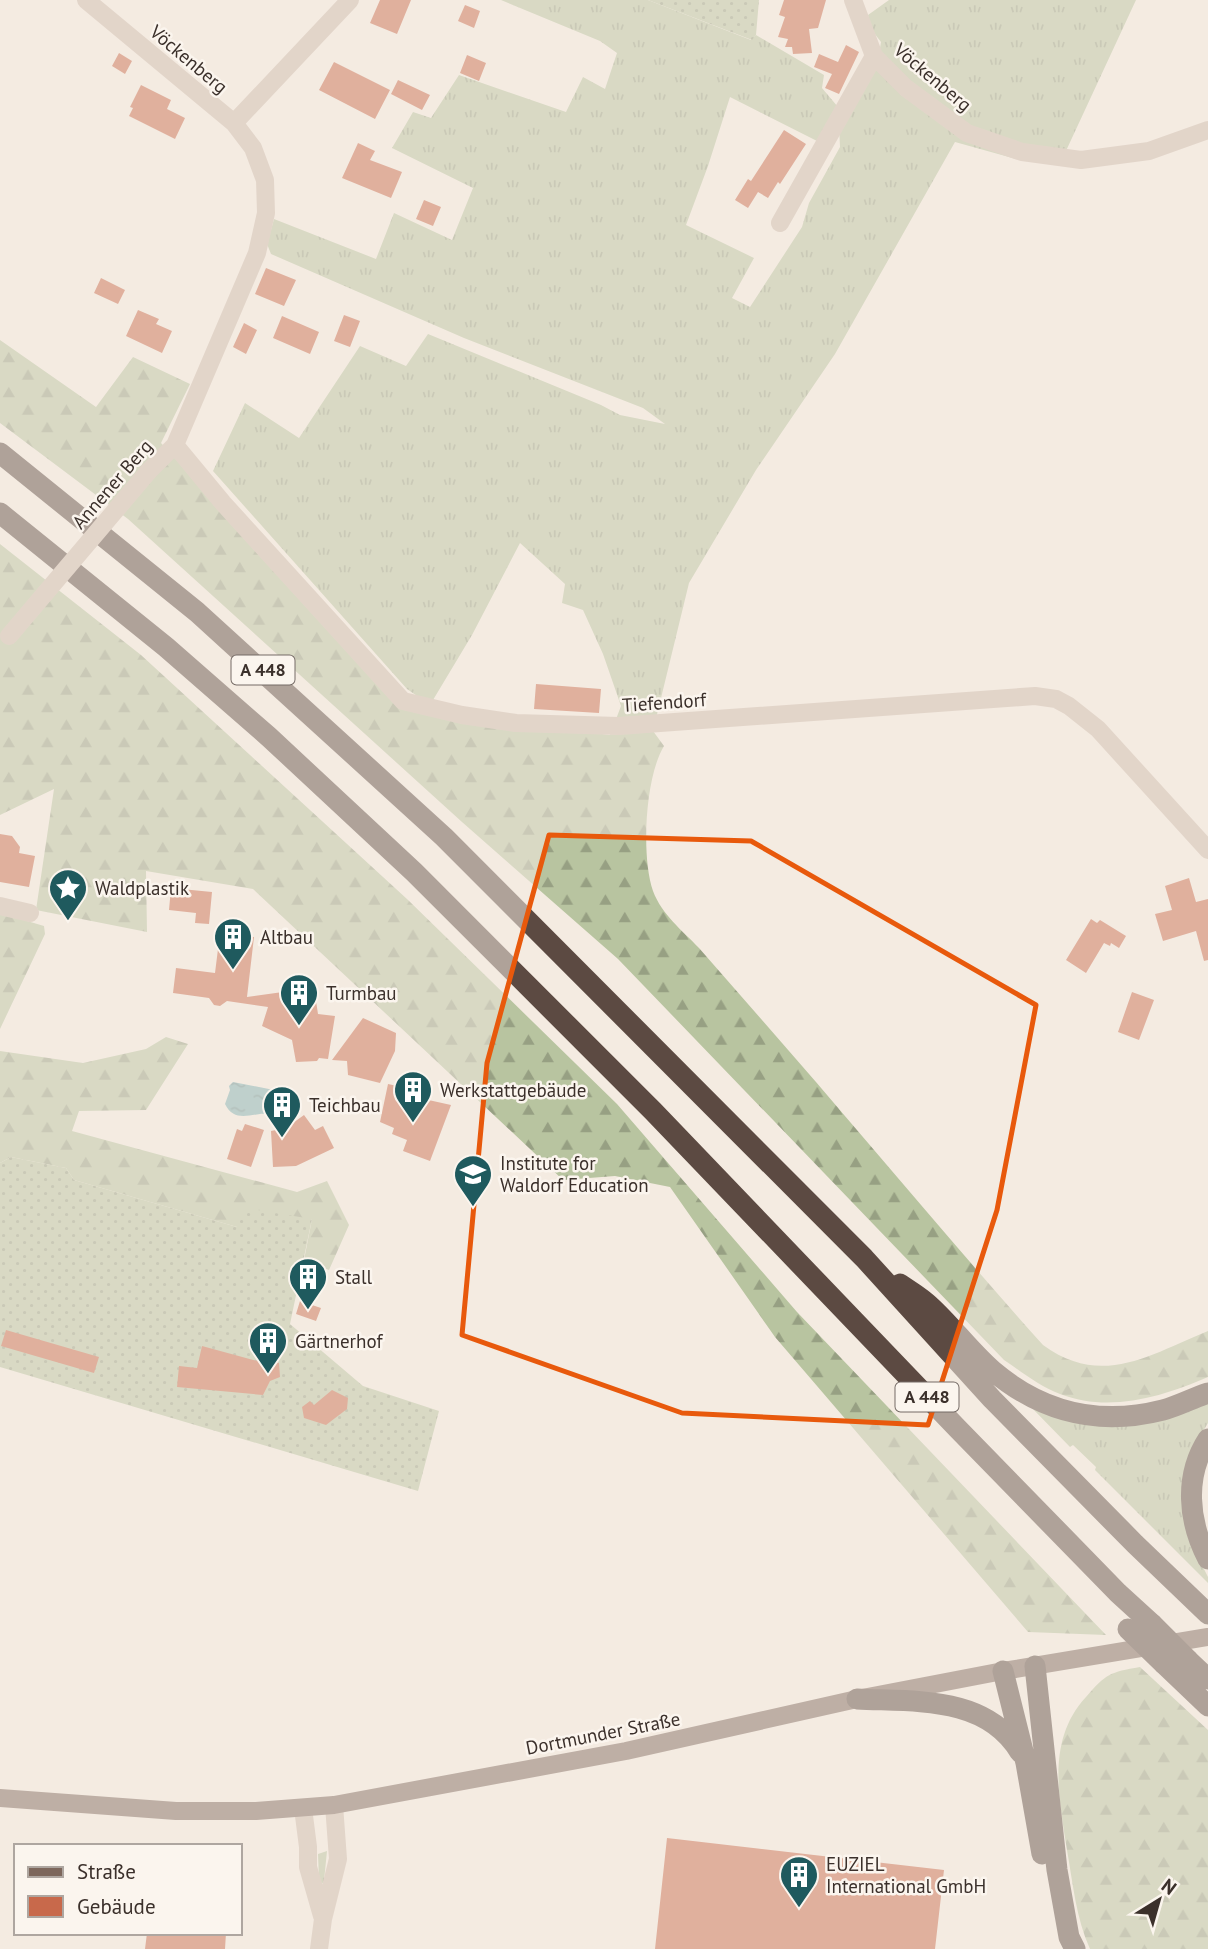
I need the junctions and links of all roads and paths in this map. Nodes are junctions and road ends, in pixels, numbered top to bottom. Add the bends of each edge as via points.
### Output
1 (86, 0) edge
2 (350, 0) edge
3 (853, 0) edge
4 (874, 56) junction
5 (234, 123) junction
6 (1208, 130) edge
7 (779, 223) dead end
8 (257, 253) joint
9 (175, 444) junction
10 (0, 453) edge
11 (0, 513) edge
12 (4, 641) edge
13 (1208, 850) edge
14 (0, 906) edge
15 (30, 913) dead end
16 (864, 1258) junction
17 (1208, 1393) edge
18 (1208, 1439) edge
19 (1208, 1559) edge
20 (1118, 1593) junction
21 (1208, 1614) edge
22 (1208, 1637) edge
23 (1035, 1666) junction
24 (1003, 1671) junction
25 (1208, 1679) edge
26 (857, 1699) junction
27 (1208, 1706) edge
28 (1026, 1763) junction
29 (0, 1798) edge
30 (334, 1805) junction
31 (303, 1808) junction
32 (323, 1919) junction
33 (319, 1949) edge
34 (1062, 1949) edge
35 (1075, 1949) edge

1 - 5 street, Vöckenberg
2 - 5 street
3 - 4 street, Vöckenberg
4 - 6 street, Vöckenberg via 906,88 967,133 1023,152 1081,160 1149,151
4 - 7 street, Vöckenberg
5 - 8 street, Vöckenberg via 253,148 265,180 266,213
8 - 9 street, Annener Berg
9 - 12 street, Annener Berg, bridge
9 - 13 street, Tiefendorf via 403,701 516,723 620,726 1035,696 1056,699 1098,729
10 - 16 highway, A 448 via 197,612 444,837
11 - 20 highway, A 448 via 166,647 414,872 653,1111
14 - 15 street
16 - 17 highway via 928,1304 993,1370 1047,1405 1083,1416 1118,1418 1164,1410
16 - 21 highway, A 448 via 992,1399
18 - 19 highway via 1193,1474 1191,1502 1197,1538
20 - 25 highway, A 448, bridge
20 - 27 highway, bridge via 1128,1629
22 - 23 main road, Dortmunder Straße
23 - 24 main road, Dortmunder Straße
23 - 35 highway via 1057,1870
24 - 26 main road, Dortmunder Straße
24 - 28 highway
26 - 28 highway via 965,1708 1006,1733
26 - 30 main road, Dortmunder Straße via 626,1751
28 - 34 highway
29 - 31 main road, Dortmunder Straße via 176,1811
30 - 31 main road, Dortmunder Straße
30 - 32 street via 338,1859
31 - 32 street via 307,1867
32 - 33 street

